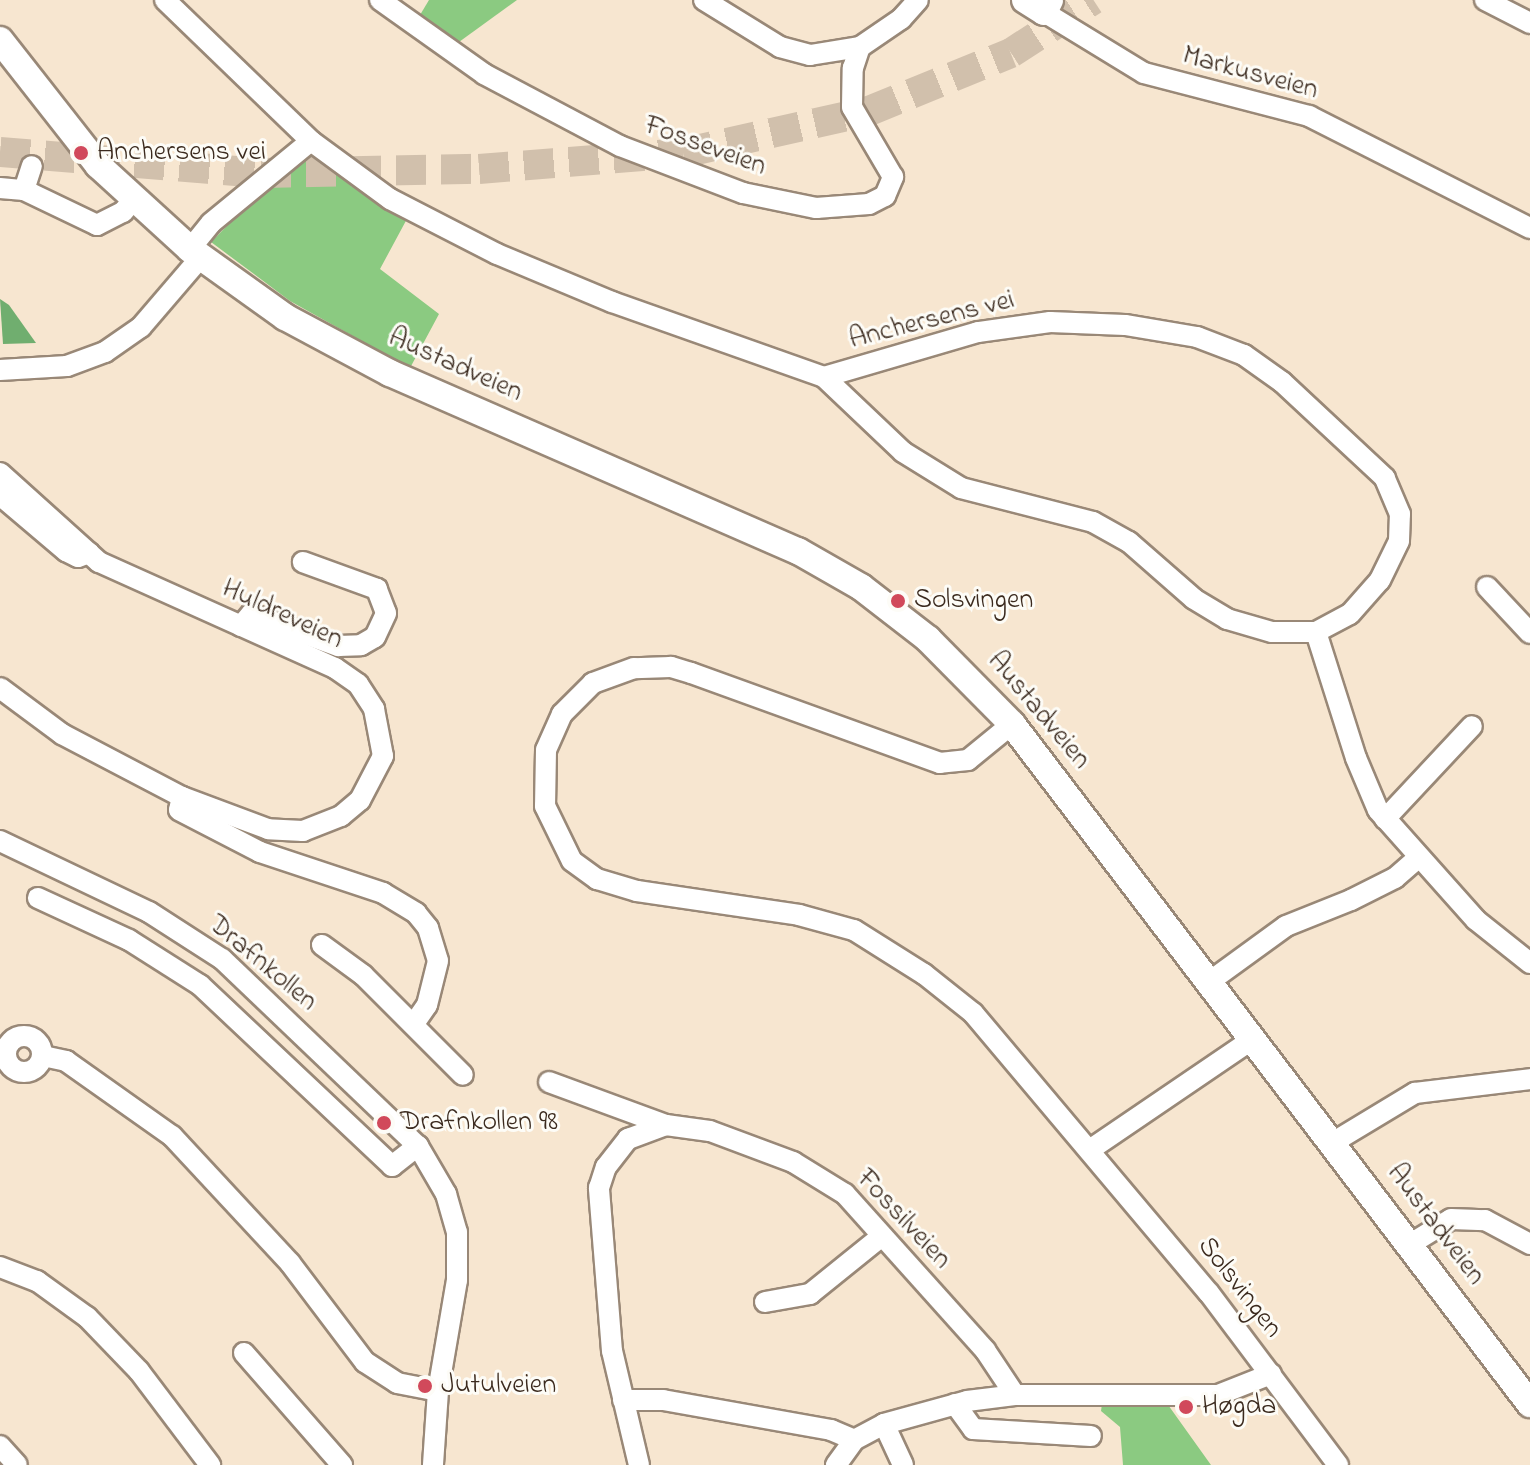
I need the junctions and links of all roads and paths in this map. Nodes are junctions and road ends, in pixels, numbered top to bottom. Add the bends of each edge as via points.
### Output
1 (165, 0) edge
2 (380, 0) edge
3 (704, 0) edge
4 (918, 0) edge
5 (1485, 0) edge
6 (1040, 4) edge
7 (1530, 23) edge
8 (0, 40) edge
9 (860, 47) junction
10 (311, 141) junction
11 (32, 166) dead end
12 (0, 188) edge
13 (24, 190) junction
14 (134, 199) junction
15 (42, 202) junction
16 (0, 203) edge
17 (1530, 228) edge
18 (196, 253) junction
19 (0, 370) edge
20 (824, 377) junction
21 (0, 473) edge
22 (0, 495) edge
23 (89, 553) junction
24 (303, 562) dead end
25 (1487, 587) dead end
26 (241, 626) junction
27 (1316, 632) junction
28 (1530, 633) edge
29 (0, 688) edge
30 (1012, 724) junction
31 (1472, 726) dead end
32 (182, 797) junction
33 (1385, 819) junction
34 (0, 841) edge
35 (1418, 858) junction
36 (38, 898) dead end
37 (322, 945) dead end
38 (1530, 963) edge
39 (1209, 982) junction
40 (413, 1025) junction
41 (1253, 1039) junction
42 (43, 1056) dead end
43 (463, 1075) dead end
44 (1530, 1079) edge
45 (549, 1082) dead end
46 (666, 1125) junction
47 (1332, 1143) junction
48 (418, 1146) junction
49 (1091, 1149) junction
50 (882, 1236) junction
51 (1530, 1244) edge
52 (1409, 1245) junction
53 (0, 1267) edge
54 (765, 1302) dead end
55 (244, 1353) dead end
56 (1271, 1374) junction
57 (438, 1391) junction
58 (1015, 1395) junction
59 (623, 1400) junction
60 (955, 1404) junction
61 (1530, 1404) edge
62 (884, 1424) junction
63 (1091, 1436) dead end
64 (854, 1440) junction
65 (0, 1446) edge
66 (17, 1465) edge
67 (210, 1465) edge
68 (342, 1465) edge
69 (433, 1465) edge
70 (639, 1465) edge
71 (836, 1465) edge
72 (903, 1465) edge
73 (1338, 1465) edge

1 - 10 street, Anchersens vei
2 - 9 street, Fosseveien via 473,67 620,146 743,193 816,208 869,204 885,196 893,177 852,107 851,80
3 - 9 street via 797,52 833,55
4 - 9 street via 901,19
5 - 7 street
6 - 17 street, Markusveien via 1144,73 1309,116
8 - 14 main road, Austadveien via 92,168
10 - 18 street via 211,223
10 - 20 street, Anchersens vei via 390,199 497,254 612,302
11 - 13 street
12 - 13 street
13 - 15 street
14 - 15 street via 123,212 97,225
14 - 18 main road, Austadveien
15 - 16 street
18 - 19 street via 141,327 105,352 67,366
18 - 30 main road, Austadveien via 285,317 359,358 829,567 928,639
20 - 27 street, Anchersens vei via 903,452 961,488 1093,522 1129,542 1194,599 1227,619 1272,632
20 - 27 street, Anchersens vei via 978,332 1050,322 1125,325 1197,337 1244,355 1282,382 1385,478 1400,514 1399,541 1380,580 1350,614
21 - 23 street, Huldreveien
22 - 23 street via 66,551 78,557
23 - 26 street, Huldreveien via 120,574
24 - 26 street via 377,589 386,613 375,637 355,647 338,646 254,614
25 - 28 street
26 - 32 street, Huldreveien via 335,668 358,684 381,734 379,769 360,800 341,816 303,831 268,829
27 - 33 street via 1356,758
29 - 32 street, Huldreveien via 62,734
30 - 39 main road, Austadveien
30 - 49 street, Solsvingen via 968,760 940,763 691,673 671,667 634,668 593,683 562,714 546,750 545,806 572,861 597,879 637,891 799,915 854,930 973,1013
31 - 33 street
32 - 40 street, Huldreveien via 179,810 260,852 383,893 416,913 428,928 438,961 427,1005
33 - 35 street
34 - 48 street, Drafnkollen via 149,912 222,959
35 - 38 street via 1476,920
35 - 39 street via 1362,895 1286,926
36 - 48 street, Drafnkollen via 129,940 200,985 392,1166
37 - 40 street via 363,975
39 - 41 main road, Austadveien
40 - 43 street
41 - 47 main road, Austadveien
41 - 49 street
42 - 57 street via 66,1061 172,1136 290,1263 365,1362 397,1383
44 - 47 street via 1415,1093
45 - 46 street, Fossilveien
46 - 50 street, Fossilveien via 710,1131 818,1174
46 - 59 street, Fossilveien via 628,1139 606,1167 599,1188 612,1351
47 - 52 main road, Austadveien
48 - 57 street, Drafnkollen via 446,1194 457,1232 457,1280
49 - 56 street, Solsvingen
50 - 54 street via 810,1294
50 - 58 street, Fossilveien via 985,1350
51 - 52 street via 1485,1220 1451,1219
52 - 61 main road, Austadveien
53 - 67 street via 37,1281 87,1317 139,1371
55 - 68 street
56 - 58 street via 1218,1395
56 - 73 street, Solsvingen
57 - 69 street, Drafnkollen
58 - 60 street
59 - 64 street via 663,1400 831,1430
59 - 70 street, Fossilveien
60 - 62 street
60 - 63 street via 973,1429
62 - 64 street
62 - 72 street
64 - 71 street
65 - 66 street

